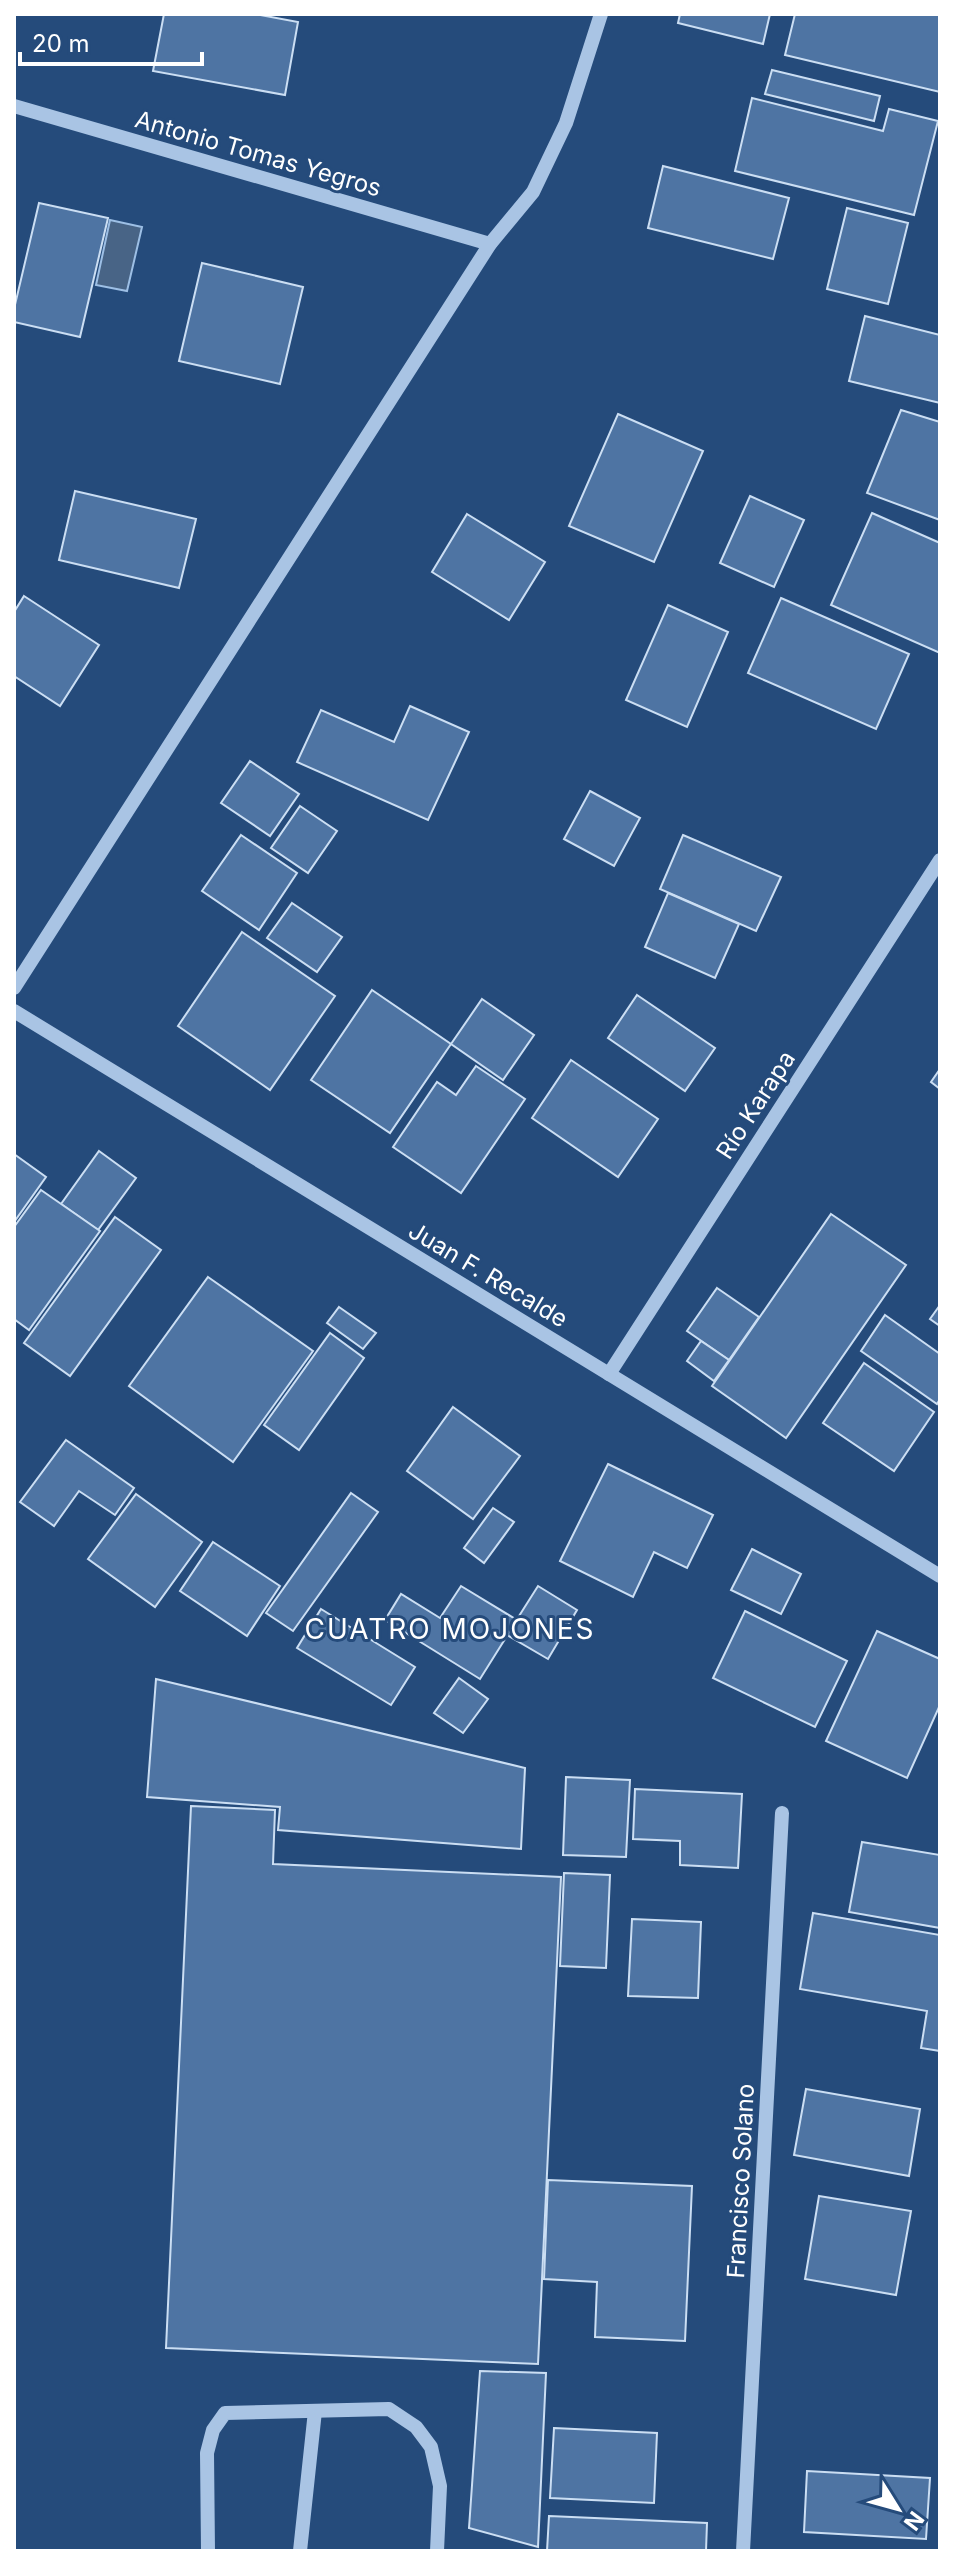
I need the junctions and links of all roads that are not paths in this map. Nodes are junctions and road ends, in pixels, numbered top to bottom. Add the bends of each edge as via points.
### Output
1 (601, 14) edge
2 (14, 106) edge
3 (490, 244) junction
4 (940, 860) edge
5 (14, 988) edge
6 (14, 1011) edge
7 (609, 1374) junction
8 (940, 1576) edge
9 (782, 1813) dead end
10 (315, 2411) junction
11 (208, 2551) edge
12 (300, 2551) edge
13 (437, 2551) edge
14 (743, 2551) edge

1 - 3 street via 566,123 540,178
2 - 3 street, Antonio Tomas Yegros
3 - 5 street
4 - 7 street, Río Karapa
6 - 7 street, Juan F. Recalde
7 - 8 street, Juan F. Recalde
9 - 14 street, Francisco Solano
10 - 11 street via 225,2413 207,2453
10 - 12 street
10 - 13 street via 389,2409 416,2427 431,2447 440,2486

